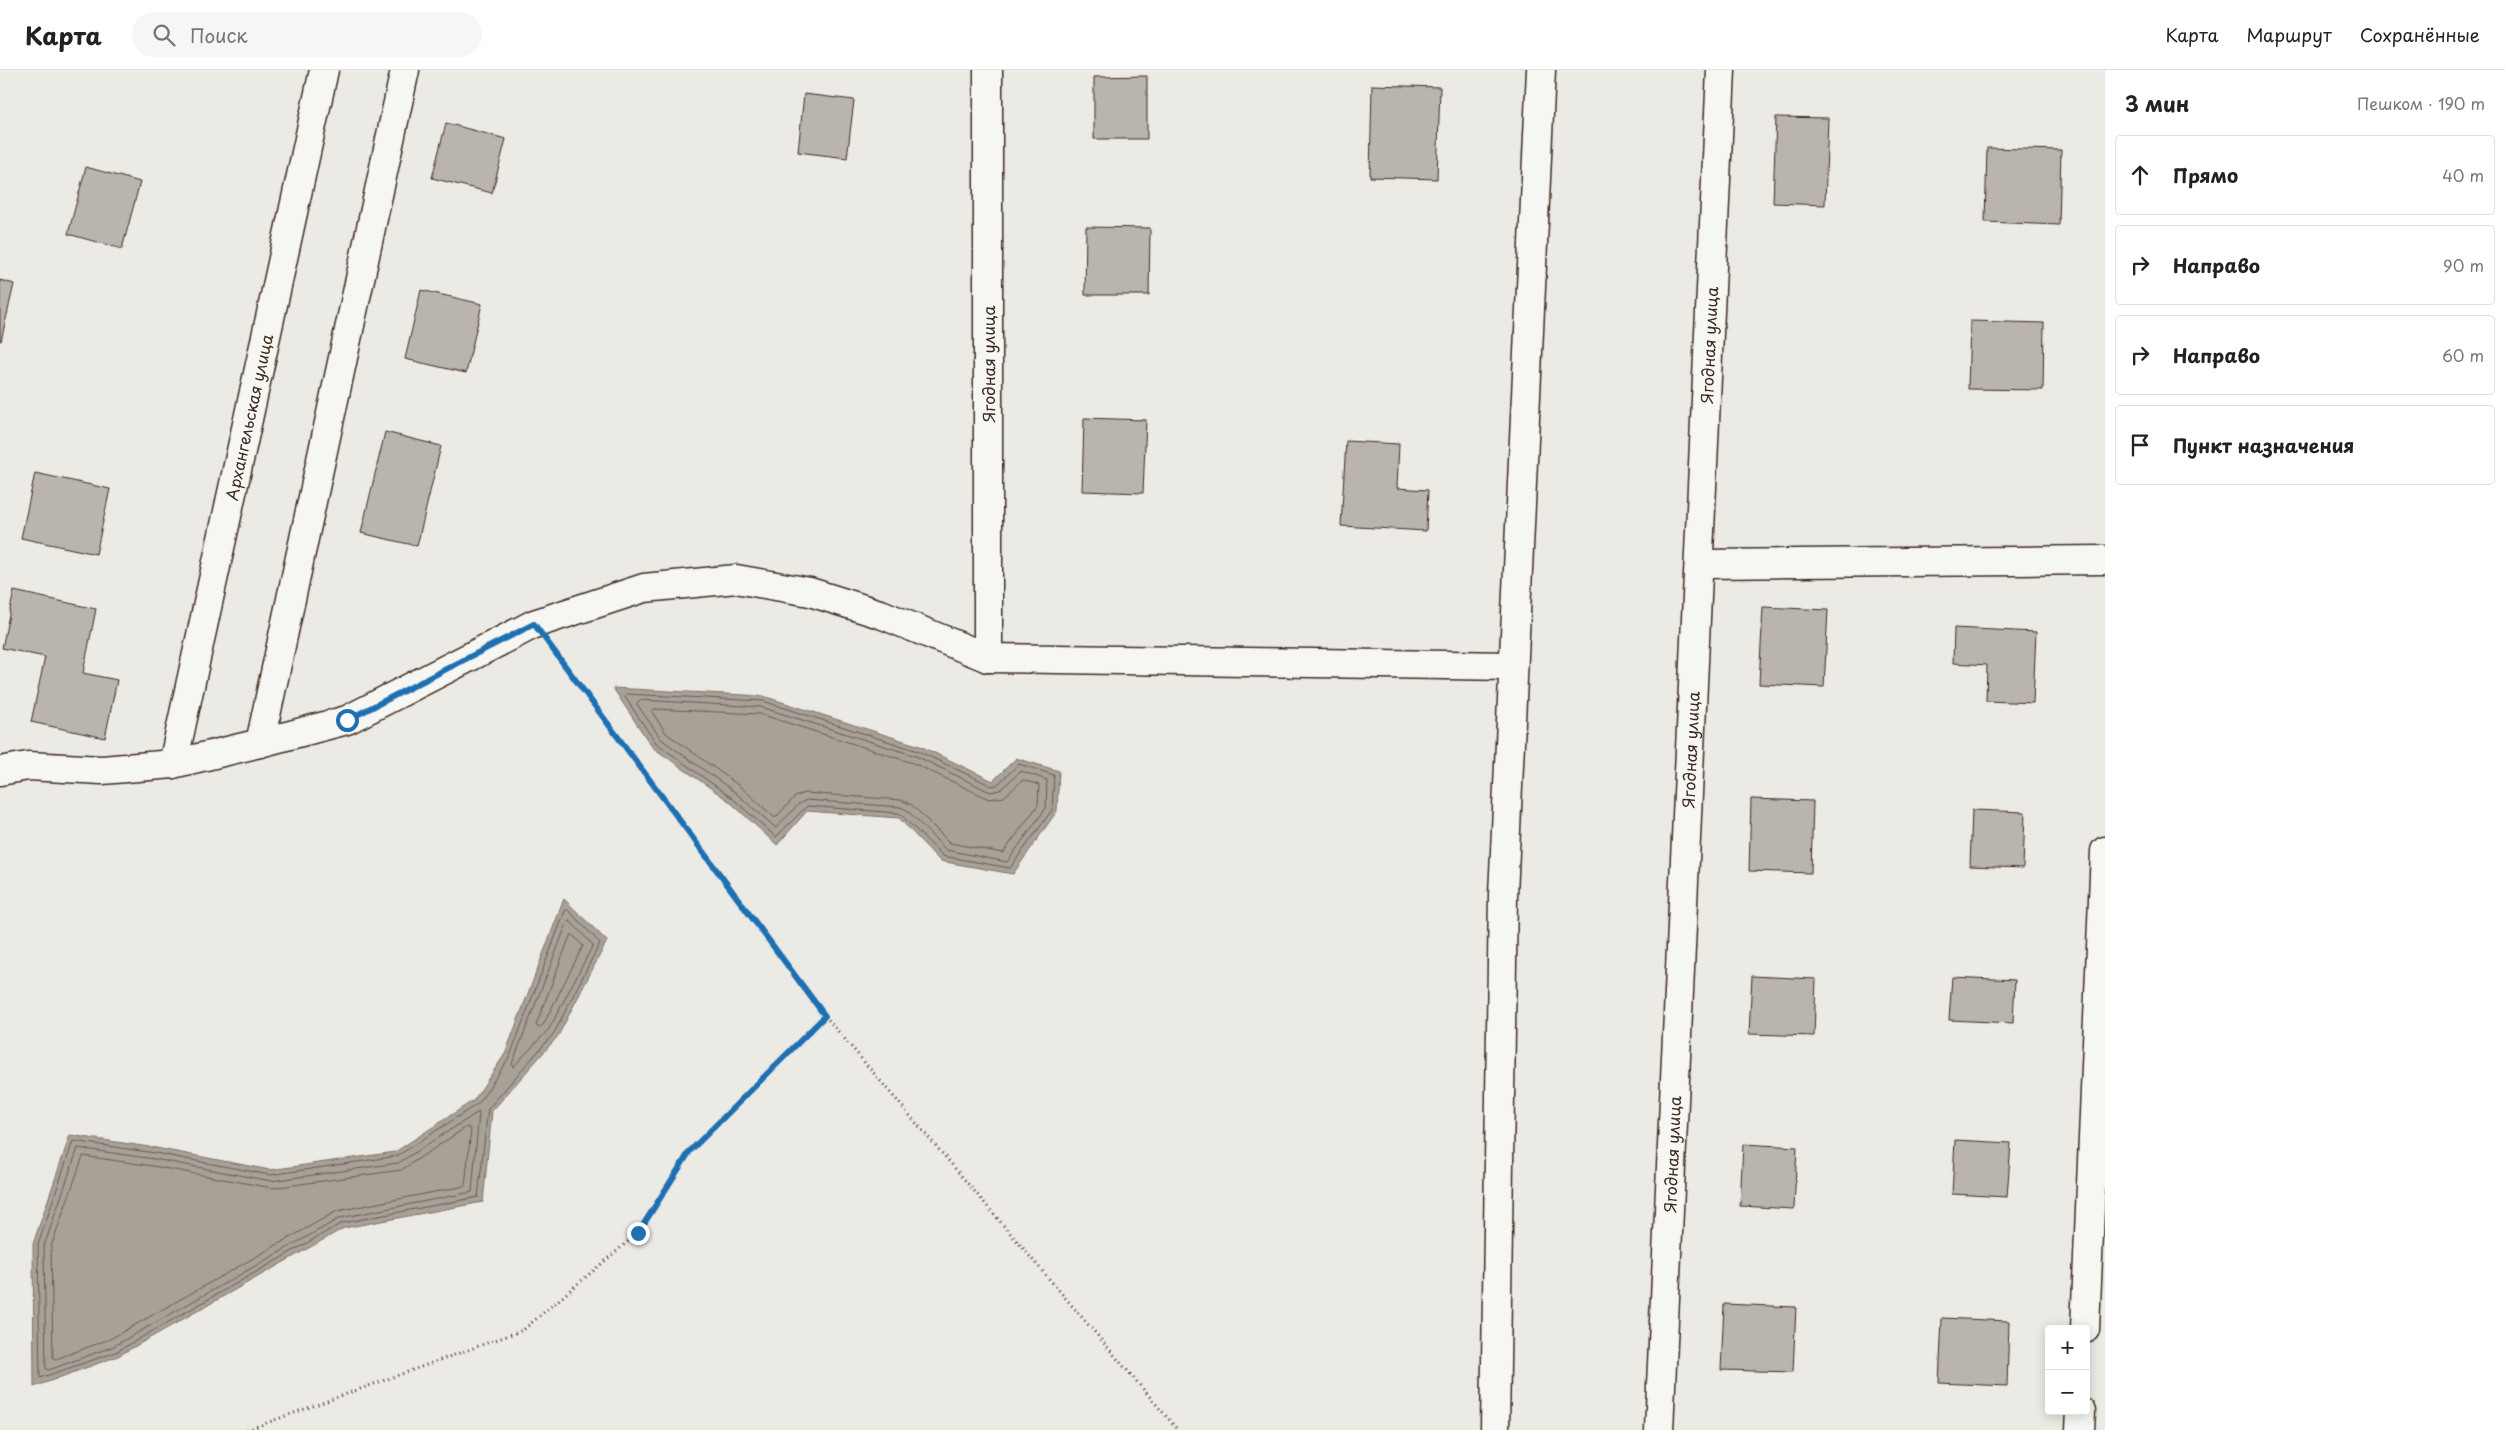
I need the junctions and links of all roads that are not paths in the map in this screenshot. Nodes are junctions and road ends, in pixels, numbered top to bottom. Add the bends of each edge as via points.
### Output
1 (324, 70) edge
2 (405, 70) edge
3 (988, 70) edge
4 (1541, 70) edge
5 (1721, 70) edge
6 (2105, 560) edge
7 (1699, 564) junction
8 (988, 658) junction
9 (1512, 666) junction
10 (260, 743) junction
11 (173, 764) junction
12 (0, 771) edge
13 (2105, 851) edge
14 (2085, 1325) edge
15 (2081, 1415) edge
16 (1495, 1430) edge
17 (1659, 1430) edge
18 (2080, 1430) edge

1 - 11 street, Архангельская улица
2 - 10 street
3 - 8 street, Ягодная улица
4 - 9 street
5 - 7 street, Ягодная улица
6 - 7 street
7 - 17 street, Ягодная улица
8 - 9 street
8 - 10 street via 883,615 810,592 736,579 644,588 534,624 347,720
9 - 16 street via 1503,895
10 - 11 street
11 - 12 street via 102,770 28,766
13 - 14 street
15 - 18 street

